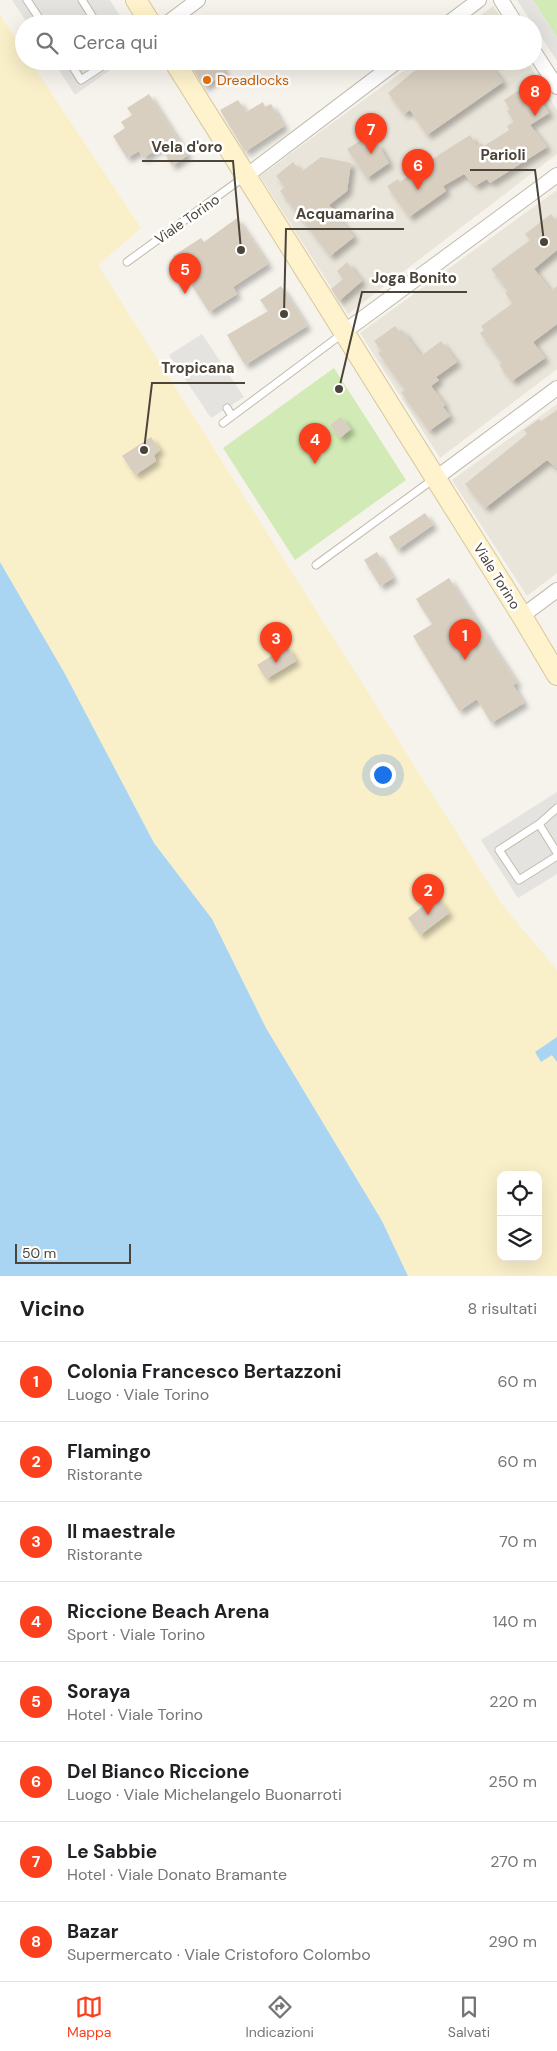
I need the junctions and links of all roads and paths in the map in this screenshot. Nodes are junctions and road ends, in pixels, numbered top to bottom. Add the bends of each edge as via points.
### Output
1 (27, 0) edge
2 (82, 0) edge
3 (136, 0) edge
4 (198, 0) edge
5 (478, 0) edge
6 (501, 0) edge
7 (37, 15) edge
8 (91, 15) edge
9 (145, 15) edge
10 (178, 15) edge
11 (459, 15) edge
12 (510, 15) edge
13 (542, 64) edge
14 (75, 70) edge
15 (96, 70) edge
16 (180, 70) edge
17 (386, 70) edge
18 (557, 87) edge
19 (557, 175) edge
20 (246, 176) junction
21 (126, 262) dead end
22 (344, 332) junction
23 (557, 388) edge
24 (227, 408) dead end
25 (232, 416) junction
26 (223, 423) dead end
27 (436, 478) junction
28 (316, 565) dead end
29 (557, 590) edge
30 (522, 616) junction
31 (557, 674) edge
32 (557, 808) edge
33 (539, 824) junction
34 (557, 854) edge

1 - 7 lane
2 - 8 lane
3 - 9 street
4 - 10 street
5 - 11 street
6 - 12 street
13 - 18 street
14 - 15 lane via 81,80
16 - 20 street, Viale Torino
17 - 20 street
19 - 22 street
20 - 21 lane, Viale Torino
20 - 22 street, Viale Torino
22 - 25 lane
22 - 27 street, Viale Torino
23 - 27 street
24 - 25 lane
25 - 26 lane
27 - 28 lane
27 - 30 street, Viale Torino
29 - 30 street
30 - 31 street, Viale Torino
32 - 33 lane
33 - 34 lane
33 - 34 lane via 499,850 518,880

